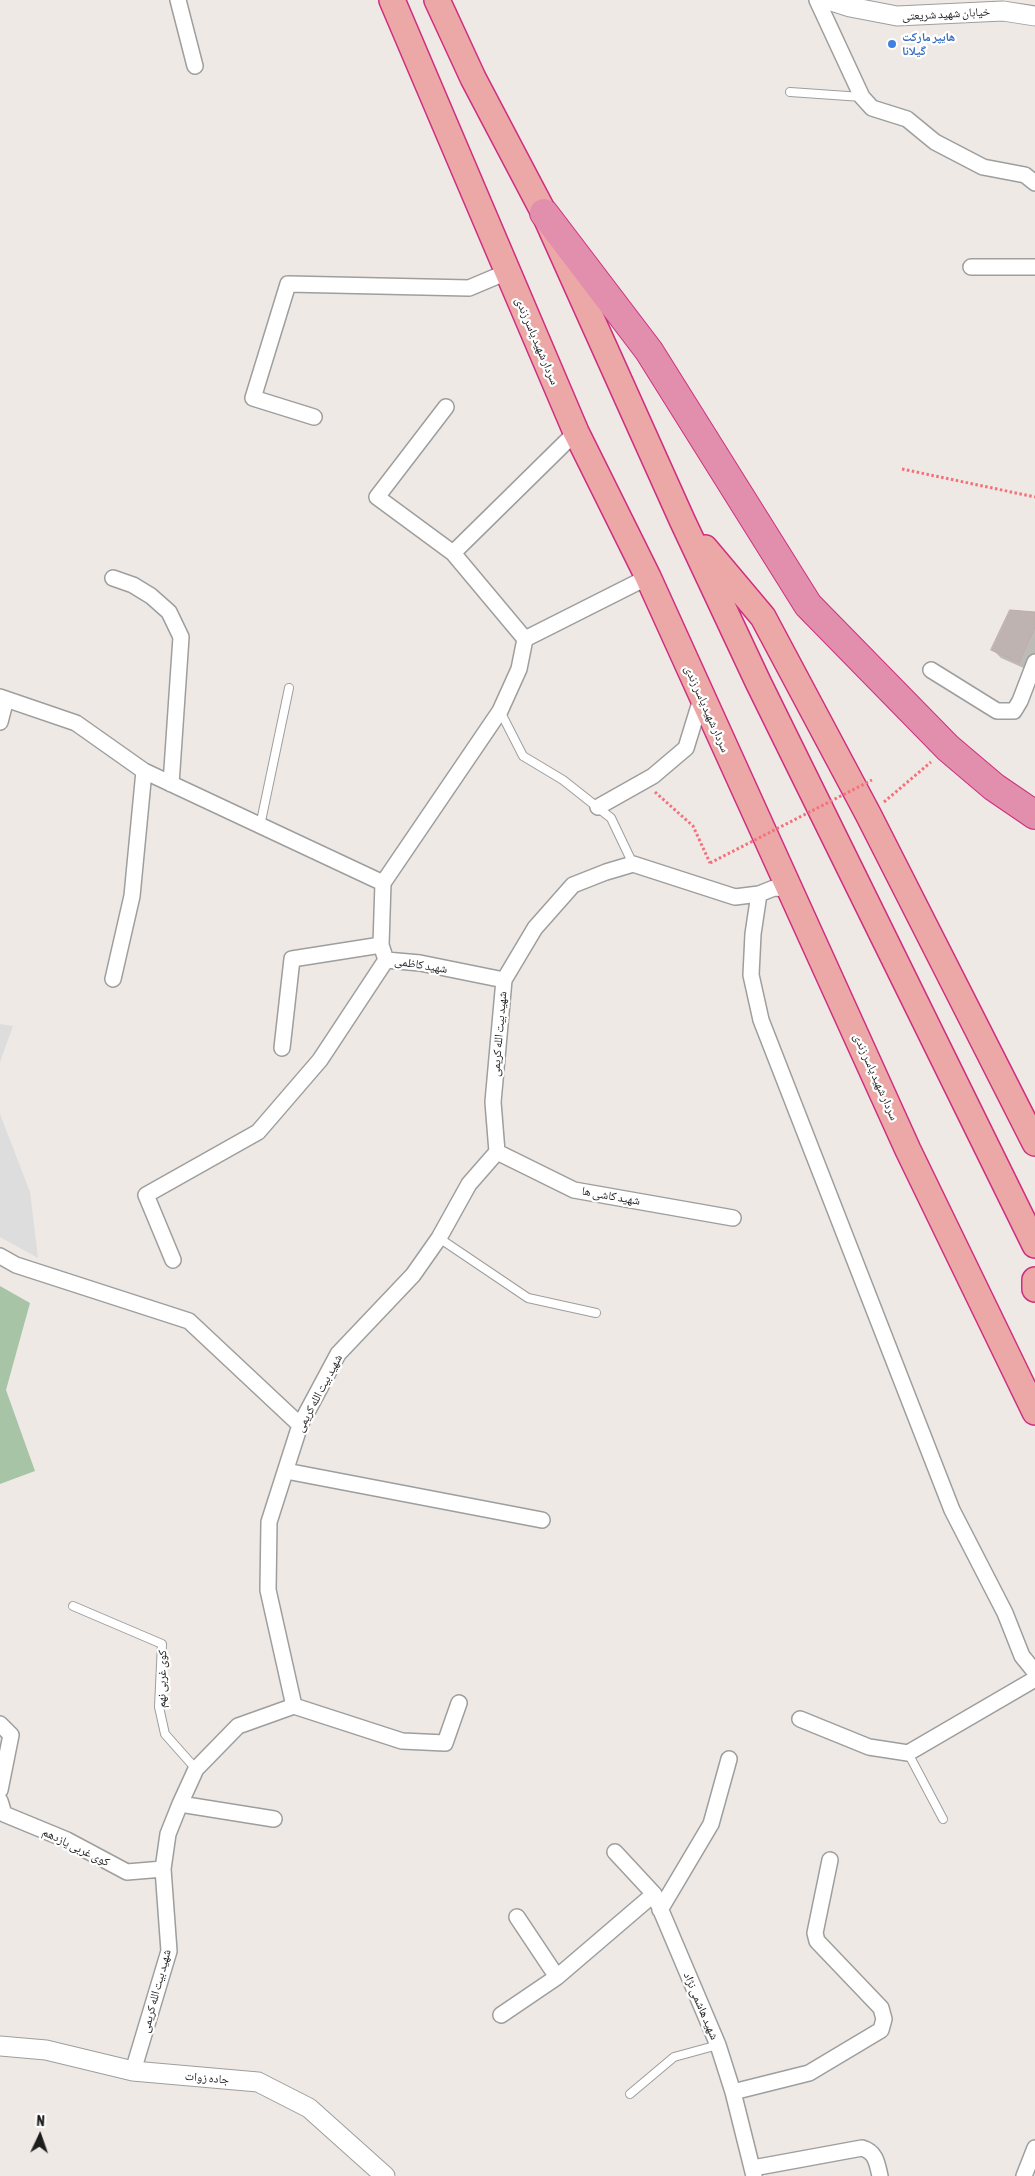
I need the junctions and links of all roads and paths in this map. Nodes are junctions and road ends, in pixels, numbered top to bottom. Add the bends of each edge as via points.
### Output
1 (178, 0) edge
2 (392, 0) edge
3 (437, 0) edge
4 (817, 0) edge
5 (828, 0) edge
6 (988, 6) edge
7 (1035, 16) edge
8 (195, 66) dead end
9 (790, 92) dead end
10 (862, 97) junction
11 (1035, 183) edge
12 (544, 213) junction
13 (971, 267) dead end
14 (1035, 267) edge
15 (508, 272) junction
16 (446, 407) dead end
17 (314, 417) dead end
18 (576, 432) junction
19 (902, 469) dead end
20 (1035, 497) edge
21 (682, 520) junction
22 (453, 553) junction
23 (648, 577) junction
24 (113, 578) dead end
25 (525, 639) junction
26 (1035, 662) edge
27 (931, 670) dead end
28 (289, 688) dead end
29 (702, 696) junction
30 (3, 698) edge
31 (500, 711) junction
32 (0, 722) edge
33 (948, 748) junction
34 (144, 771) junction
35 (872, 780) dead end
36 (643, 781) junction
37 (171, 784) junction
38 (598, 807) junction
39 (868, 814) junction
40 (1035, 815) edge
41 (260, 826) junction
42 (633, 864) junction
43 (383, 883) junction
44 (789, 889) junction
45 (759, 894) junction
46 (382, 945) junction
47 (386, 960) junction
48 (113, 979) dead end
49 (504, 980) junction
50 (282, 1048) dead end
51 (1035, 1143) edge
52 (496, 1152) junction
53 (733, 1218) dead end
54 (440, 1238) junction
55 (1035, 1245) edge
56 (0, 1256) edge
57 (173, 1260) dead end
58 (1035, 1280) edge
59 (1035, 1289) edge
60 (596, 1313) dead end
61 (1033, 1403) edge
62 (300, 1425) junction
63 (286, 1472) junction
64 (542, 1520) dead end
65 (73, 1606) dead end
66 (1035, 1672) edge
67 (1035, 1679) edge
68 (460, 1703) dead end
69 (294, 1706) junction
70 (800, 1719) dead end
71 (0, 1724) edge
72 (908, 1753) junction
73 (729, 1759) dead end
74 (196, 1769) junction
75 (0, 1790) edge
76 (0, 1801) edge
77 (180, 1804) junction
78 (274, 1819) dead end
79 (943, 1819) dead end
80 (615, 1852) dead end
81 (830, 1860) dead end
82 (163, 1869) junction
83 (654, 1894) junction
84 (660, 1910) junction
85 (517, 1917) dead end
86 (557, 1977) junction
87 (501, 2015) dead end
88 (718, 2045) junction
89 (0, 2046) edge
90 (133, 2071) junction
91 (734, 2092) junction
92 (630, 2094) dead end
93 (1035, 2148) edge
94 (753, 2172) edge
95 (380, 2174) edge
96 (880, 2176) edge
97 (1024, 2176) edge

1 - 8 street
2 - 15 highway, سردار شهید یاسر زندی
3 - 12 highway via 473,78
4 - 10 street
5 - 6 street, خیابان شهید شریعتی via 896,16
6 - 7 street, خیابان شهید شریعتی
9 - 10 lane
10 - 11 street via 872,108 907,119 934,142 982,167 1026,175
12 - 21 highway
12 - 33 highway via 649,351 808,605
13 - 14 street
15 - 17 street via 469,288 288,284 253,398
15 - 18 highway, سردار شهید یاسر زندی
16 - 22 street via 377,497
18 - 22 street
18 - 23 highway, سردار شهید یاسر زندی
19 - 20 path
21 - 39 highway via 763,617
21 - 55 highway via 758,682
22 - 25 street
23 - 25 street
23 - 29 highway, سردار شهید یاسر زندی
24 - 37 street via 133,584 152,596 169,612 181,636
25 - 31 street via 519,669
26 - 27 street via 1014,711 997,711
28 - 41 lane
29 - 36 street via 686,748
29 - 44 highway, سردار شهید یاسر زندی
30 - 32 street
30 - 34 street via 76,723
31 - 38 lane via 523,756 563,780
31 - 43 street
33 - 39 path
33 - 40 highway via 994,787
34 - 37 street
34 - 48 street via 132,896
35 - 36 path, bridge via 710,863 694,826
36 - 38 street
37 - 41 street
38 - 42 lane via 611,818
39 - 51 highway
41 - 43 street
42 - 45 street via 735,897
42 - 49 street, شهید بیت الله کریمی via 573,885 535,928
43 - 46 street, شهید کاظمی
44 - 45 street via 774,888
44 - 61 highway, سردار شهید یاسر زندی via 908,1150
45 - 66 street via 752,934 751,976 761,1020 952,1510 1005,1613 1022,1656
46 - 47 street, شهید کاظمی
46 - 50 street via 292,958
47 - 49 street, شهید کاظمی via 420,963
47 - 57 street via 320,1060 258,1132 146,1195
49 - 52 street, شهید بیت الله کریمی via 493,1102
52 - 53 street, شهید کاشی ها via 574,1190
52 - 54 street, شهید بیت الله کریمی via 468,1184
54 - 60 lane via 528,1298
54 - 62 street, شهید بیت الله کریمی via 413,1275 338,1354
56 - 62 street via 189,1321
58 - 59 highway
62 - 63 street, شهید بیت الله کریمی
63 - 64 street
63 - 69 street, شهید بیت الله کریمی via 270,1522 268,1590
65 - 74 lane, کوی غربی نهم via 162,1644 159,1707 165,1734
67 - 72 street
68 - 69 street via 445,1743 402,1741
69 - 74 street, شهید بیت الله کریمی via 238,1726
70 - 72 street via 869,1746
71 - 75 street via 11,1735
72 - 79 lane
73 - 84 street via 711,1824
74 - 77 street, شهید بیت الله کریمی
76 - 82 street, کوی غربی یازدهم via 4,1814 67,1840 128,1872
77 - 78 street
77 - 82 street, شهید بیت الله کریمی via 168,1834
80 - 83 street, شهید هاشمی نژاد
81 - 91 street via 815,1933 817,1941 881,2008 884,2019 881,2030 808,2073
82 - 90 street, شهید بیت الله کریمی via 169,1951
83 - 84 street, شهید هاشمی نژاد
83 - 86 street
84 - 88 street, شهید هاشمی نژاد
85 - 86 street
86 - 87 street
88 - 91 street, شهید هاشمی نژاد
88 - 92 lane via 674,2057
89 - 90 street, جاده زوات via 46,2050
90 - 95 street, جاده زوات via 258,2082 309,2108
91 - 94 street, شهید هاشمی نژاد
93 - 97 street
94 - 96 street via 862,2148 874,2155

